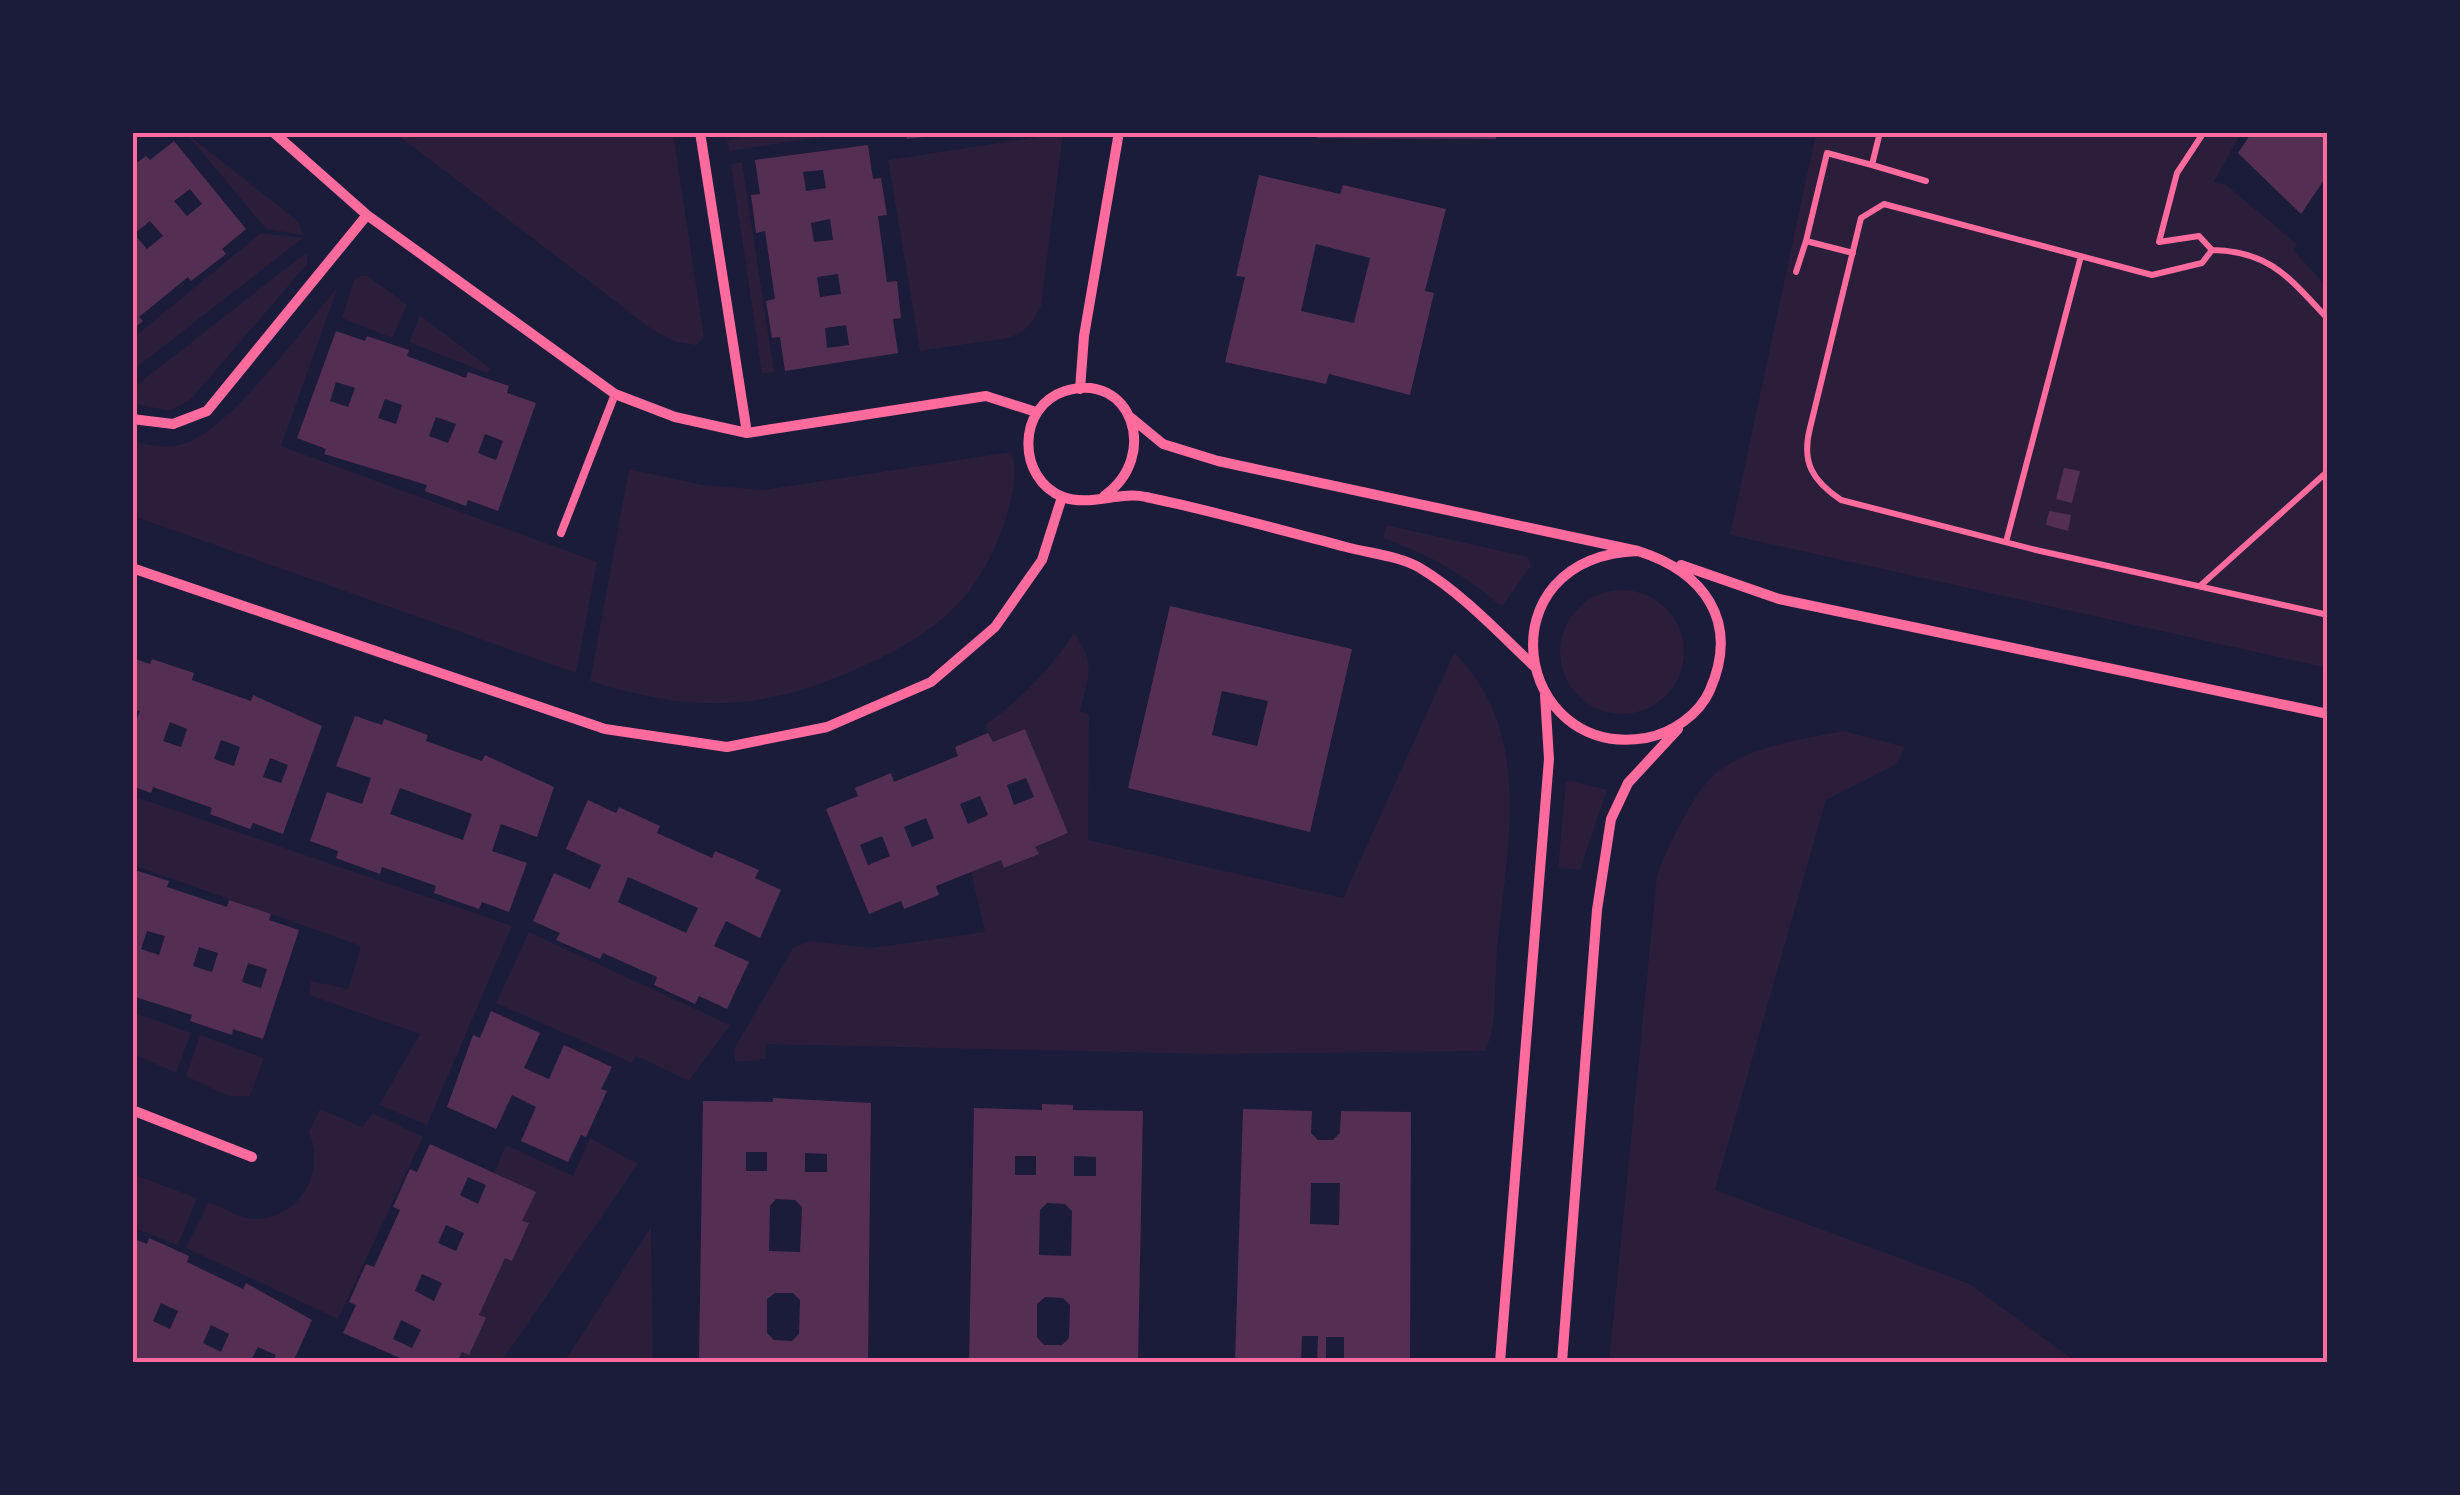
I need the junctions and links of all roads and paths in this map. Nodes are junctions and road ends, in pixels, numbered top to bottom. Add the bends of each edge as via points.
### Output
1 (292, 132) edge
2 (700, 132) edge
3 (1119, 132) edge
4 (1880, 132) edge
5 (2204, 132) edge
6 (276, 136) edge
7 (1872, 165) junction
8 (1926, 181) dead end
9 (366, 215) junction
10 (1806, 240) junction
11 (2212, 250) junction
12 (1853, 253) junction
13 (2081, 256) junction
14 (1796, 272) dead end
15 (2328, 319) edge
16 (1080, 388) junction
17 (615, 394) junction
18 (1036, 412) junction
19 (1129, 416) junction
20 (132, 419) edge
21 (746, 432) junction
22 (2328, 471) edge
23 (1104, 496) junction
24 (1062, 497) junction
25 (561, 533) dead end
26 (2006, 542) junction
27 (1638, 551) junction
28 (1668, 560) junction
29 (132, 568) edge
30 (152, 575) junction
31 (132, 577) edge
32 (2199, 586) junction
33 (2328, 615) edge
34 (1535, 668) junction
35 (1545, 694) junction
36 (2328, 714) edge
37 (1688, 719) junction
38 (132, 1110) edge
39 (252, 1157) dead end
40 (1500, 1362) edge
41 (1562, 1362) edge

1 - 6 street
2 - 21 street
3 - 16 street
4 - 7 path
5 - 11 path via 2176,172 2159,242 2199,236
6 - 9 street
7 - 8 path
7 - 10 path via 1827,152
9 - 17 street
9 - 20 street via 207,411 173,424
10 - 12 path
10 - 14 path
11 - 13 path via 2202,263 2152,276
11 - 15 path via 2252,253 2275,265
12 - 13 path via 1861,218 1884,204
12 - 26 path via 1804,449 1808,467 1841,500
13 - 26 path
16 - 18 street
16 - 19 street via 1100,392
17 - 21 street via 675,417
17 - 25 lane
18 - 21 street via 986,396
18 - 24 street via 1026,444 1036,476
19 - 23 street via 1137,452 1120,485
19 - 27 street via 1163,444 1218,461
22 - 32 path
23 - 24 street
23 - 34 street via 1140,496 1418,566
24 - 30 street via 1042,560 995,627 932,682 827,727 727,747 605,729
26 - 32 path
27 - 28 street
27 - 34 street via 1594,558 1556,582 1532,638
28 - 36 street via 1779,599
28 - 37 street via 1703,591 1721,634 1714,680
29 - 30 street
30 - 31 street
32 - 33 path
34 - 35 street
35 - 37 street via 1566,719 1595,735 1627,741 1660,736
35 - 40 street via 1549,759
37 - 41 street via 1628,783 1611,819 1597,910
38 - 39 street

